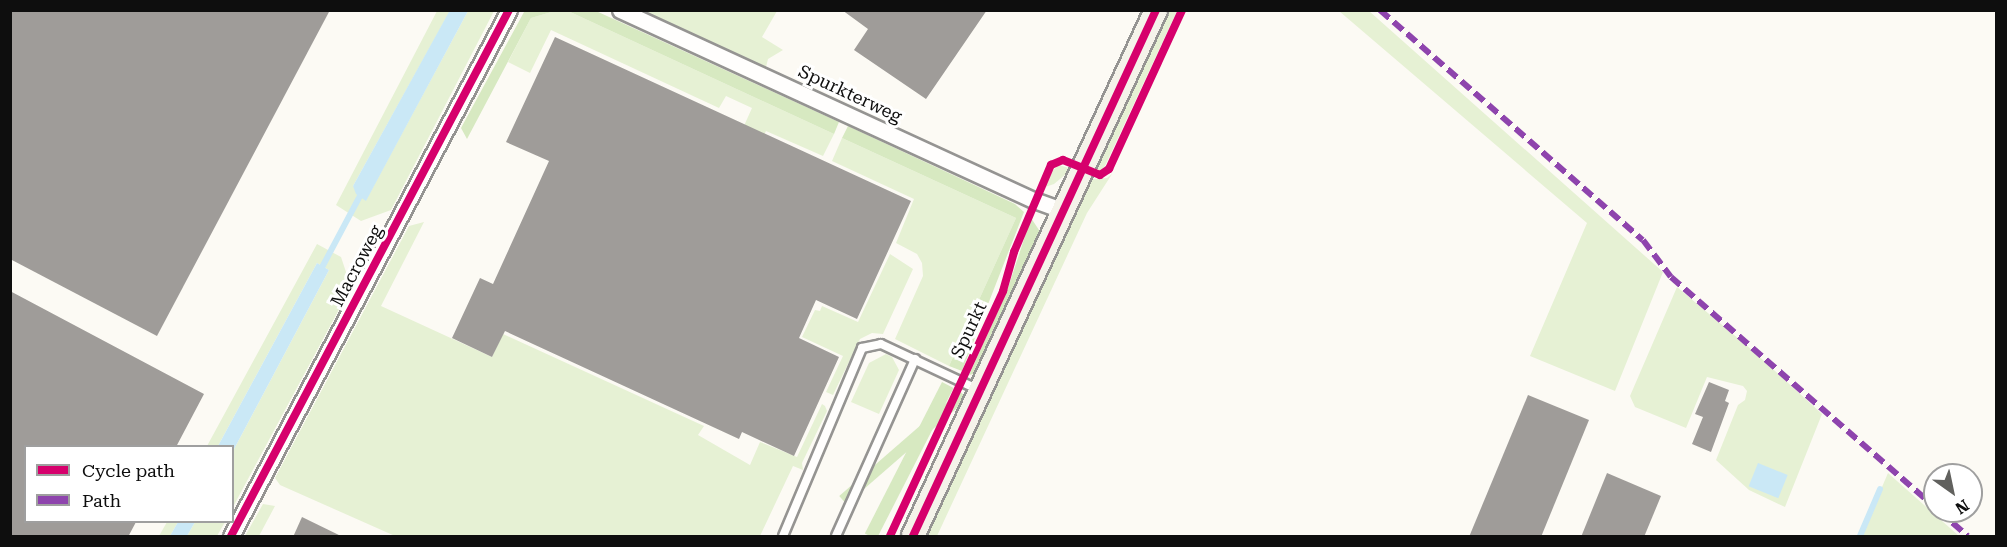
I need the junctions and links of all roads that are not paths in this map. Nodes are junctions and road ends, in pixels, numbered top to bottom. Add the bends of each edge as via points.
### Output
1 (509, 10) edge
2 (620, 10) edge
3 (1156, 10) edge
4 (1065, 211) junction
5 (915, 359) junction
6 (981, 391) junction
7 (231, 537) edge
8 (783, 537) edge
9 (836, 537) edge
10 (913, 537) edge

1 - 7 street, Macroweg
2 - 4 street, Spurkterweg
3 - 4 street, Spurkt
4 - 6 street, Spurkt
5 - 6 lane
5 - 8 lane via 881,344 862,348
5 - 9 lane
6 - 10 street, Spurkt

